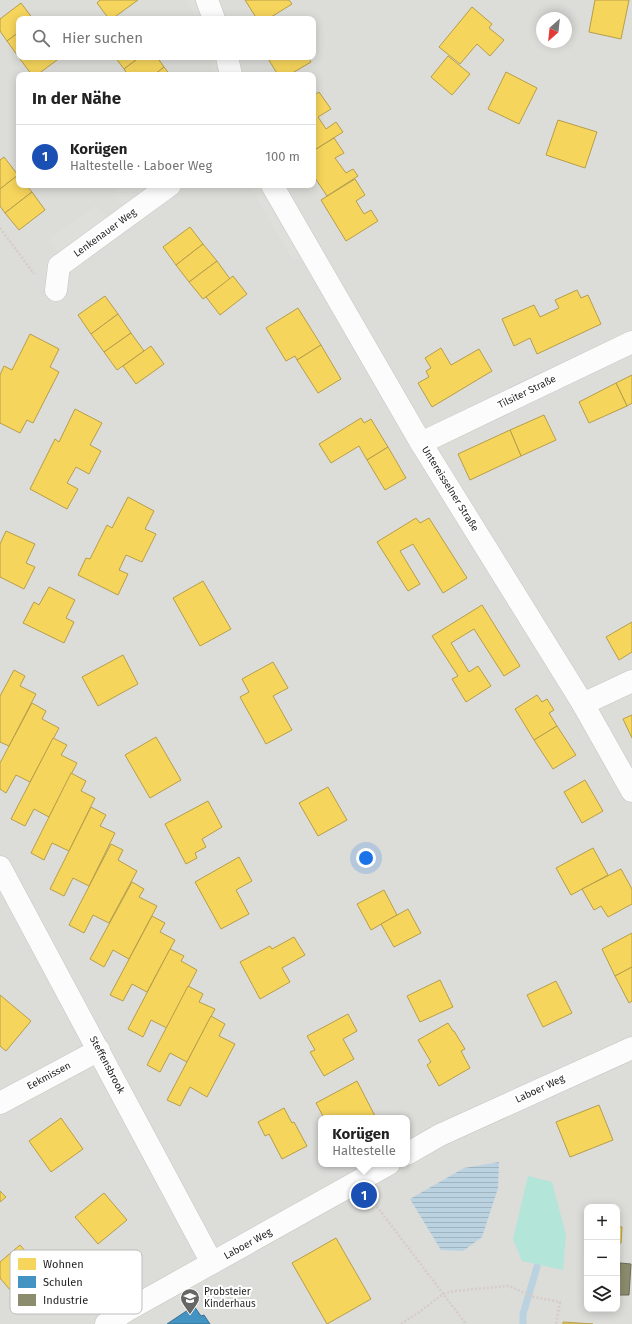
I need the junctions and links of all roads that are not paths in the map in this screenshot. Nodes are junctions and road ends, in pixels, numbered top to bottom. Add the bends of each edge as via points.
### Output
1 (207, 0) edge
2 (213, 16) edge
3 (228, 60) edge
4 (230, 72) edge
5 (166, 188) edge
6 (274, 188) edge
7 (56, 290) dead end
8 (632, 342) edge
9 (421, 443) junction
10 (632, 681) edge
11 (583, 704) junction
12 (632, 791) edge
13 (0, 867) edge
14 (632, 1048) edge
15 (99, 1050) junction
16 (0, 1103) edge
17 (410, 1152) edge
18 (384, 1167) edge
19 (212, 1263) junction
20 (142, 1302) edge
21 (121, 1314) edge
22 (106, 1324) edge

1 - 2 street
3 - 4 street
5 - 7 street, Lenkenauer Weg via 59,266
6 - 9 street, Untereisselner Straße
8 - 9 street, Tilsiter Straße
9 - 11 street, Untereisselner Straße
10 - 11 street
11 - 12 street, Untereisselner Straße
13 - 15 street, Steffensbrook
14 - 17 street, Laboer Weg via 440,1135
15 - 16 street, Eekmissen
15 - 19 street, Steffensbrook
18 - 19 street, Laboer Weg
19 - 20 street, Laboer Weg
21 - 22 street, Laboer Weg

